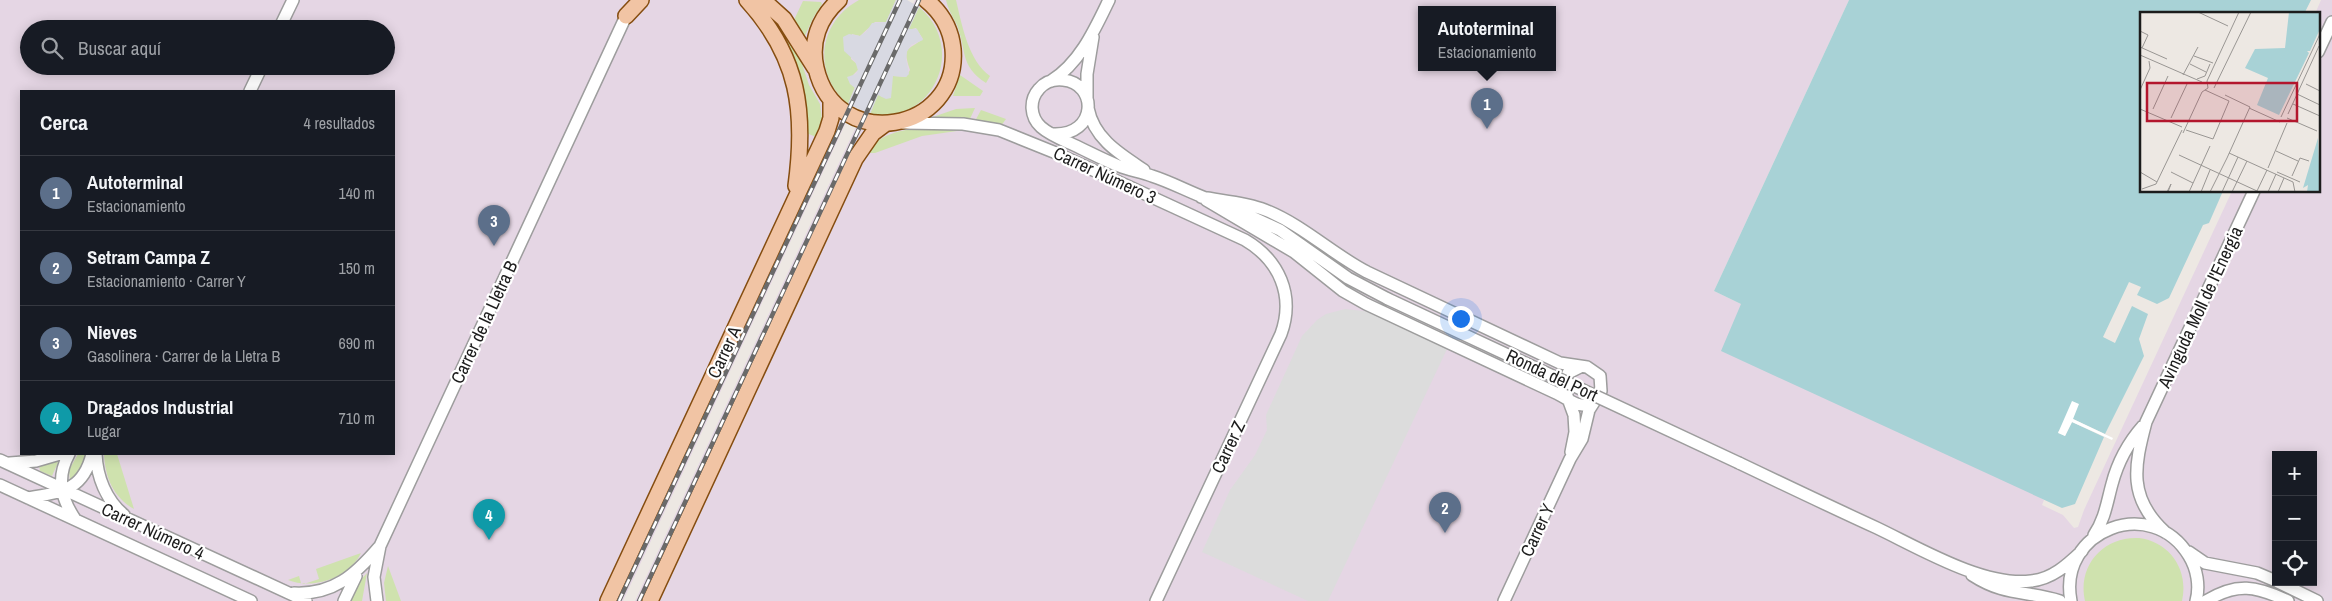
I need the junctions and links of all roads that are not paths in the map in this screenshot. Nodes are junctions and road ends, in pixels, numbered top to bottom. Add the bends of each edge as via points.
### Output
1 (293, 0) edge
2 (628, 0) edge
3 (641, 0) edge
4 (747, 0) edge
5 (763, 0) edge
6 (839, 0) edge
7 (926, 0) edge
8 (938, 0) edge
9 (1109, 0) edge
10 (626, 16) junction
11 (942, 18) junction
12 (283, 20) edge
13 (2332, 22) edge
14 (1093, 33) junction
15 (2320, 48) edge
16 (817, 72) junction
17 (258, 75) edge
18 (1047, 83) junction
19 (250, 90) edge
20 (831, 100) junction
21 (1088, 104) junction
22 (889, 124) junction
23 (1053, 134) junction
24 (1152, 176) junction
25 (2254, 192) edge
26 (1201, 197) junction
27 (794, 203) junction
28 (1286, 290) joint
29 (1582, 366) junction
30 (1568, 399) junction
31 (1595, 400) junction
32 (2146, 422) junction
33 (56, 455) edge
34 (69, 455) edge
35 (92, 455) edge
36 (96, 455) edge
37 (1570, 459) junction
38 (2, 461) edge
39 (0, 485) edge
40 (62, 489) junction
41 (28, 498) junction
42 (76, 520) junction
43 (129, 520) junction
44 (2165, 532) junction
45 (2091, 540) junction
46 (380, 546) junction
47 (2184, 549) junction
48 (2082, 551) junction
49 (1958, 566) junction
50 (359, 570) junction
51 (374, 577) junction
52 (2272, 580) edge
53 (2285, 586) edge
54 (288, 592) junction
55 (251, 601) edge
56 (306, 601) edge
57 (344, 601) edge
58 (367, 601) edge
59 (377, 601) edge
60 (608, 601) edge
61 (650, 601) edge
62 (1156, 601) edge
63 (1504, 601) edge
64 (2060, 601) edge
65 (2071, 601) edge
66 (2196, 601) edge
67 (2206, 601) edge
68 (2288, 601) edge
69 (2317, 601) edge

1 - 12 street
2 - 10 main road
3 - 10 main road
4 - 27 main road via 777,40 794,81 801,130
5 - 16 main road via 784,19
6 - 16 main road via 825,14 817,32 814,51
7 - 11 main road
8 - 11 main road
9 - 14 street
10 - 46 street, Carrer de la Lletra B
11 - 22 main road via 949,32 953,58 946,85 926,110
13 - 15 street
14 - 18 street via 1063,72
14 - 21 street via 1087,74
16 - 20 main road
17 - 19 street
18 - 21 street via 1068,81 1080,87
18 - 23 street via 1035,94 1032,109 1040,126
20 - 22 main road via 840,110 864,123
20 - 27 main road, Carrer A via 829,124
21 - 23 street via 1085,119 1077,130
21 - 24 street, Carrer Número 3 via 1094,125 1106,142
22 - 28 street, Carrer Número 3 via 981,126 1056,152 1250,243 1266,254
22 - 61 main road via 873,133 855,159
23 - 24 street via 1120,167
24 - 26 street, Ronda del Port
25 - 32 street, Avinguda Moll de l'Energia
26 - 29 street via 1265,210 1367,272 1560,363
26 - 30 street via 1294,252 1343,291 1366,304
26 - 49 street, Ronda del Port, bridge via 1280,230 1348,278 1388,298
27 - 60 main road, Carrer A
28 - 62 street, Carrer Z via 1287,314 1282,334
29 - 30 street via 1571,370 1564,380
29 - 31 street via 1600,376 1601,391
30 - 31 street via 1582,406
30 - 37 street via 1575,427
31 - 37 street via 1589,410 1582,439
32 - 44 street via 2136,462 2137,488 2145,510
32 - 45 street via 2126,447 2112,484 2105,516
33 - 38 street via 25,463
34 - 40 street via 63,469
35 - 40 street via 85,474 76,484
36 - 43 street via 103,488
37 - 63 street, Carrer Y
38 - 40 street, Carrer Número 4
39 - 41 street, Carrer Número 4
40 - 41 street
40 - 42 street via 66,505
40 - 43 street, Carrer Número 4
41 - 42 street, Carrer Número 4
42 - 55 street, Carrer Número 4
43 - 54 street, Carrer Número 4
44 - 45 street via 2145,525 2126,524 2112,527
44 - 47 street
45 - 48 street
46 - 50 street
46 - 51 street
47 - 52 street via 2205,563 2257,573
47 - 66 street via 2196,573
48 - 49 street via 2056,572 2030,581 2002,580
48 - 65 street via 2070,578
49 - 64 street via 1995,588
50 - 54 street via 341,584 324,590
50 - 57 street
51 - 58 street
51 - 59 street
53 - 69 street
54 - 56 street, Carrer Número 4
67 - 68 street via 2222,592 2242,588 2258,589

